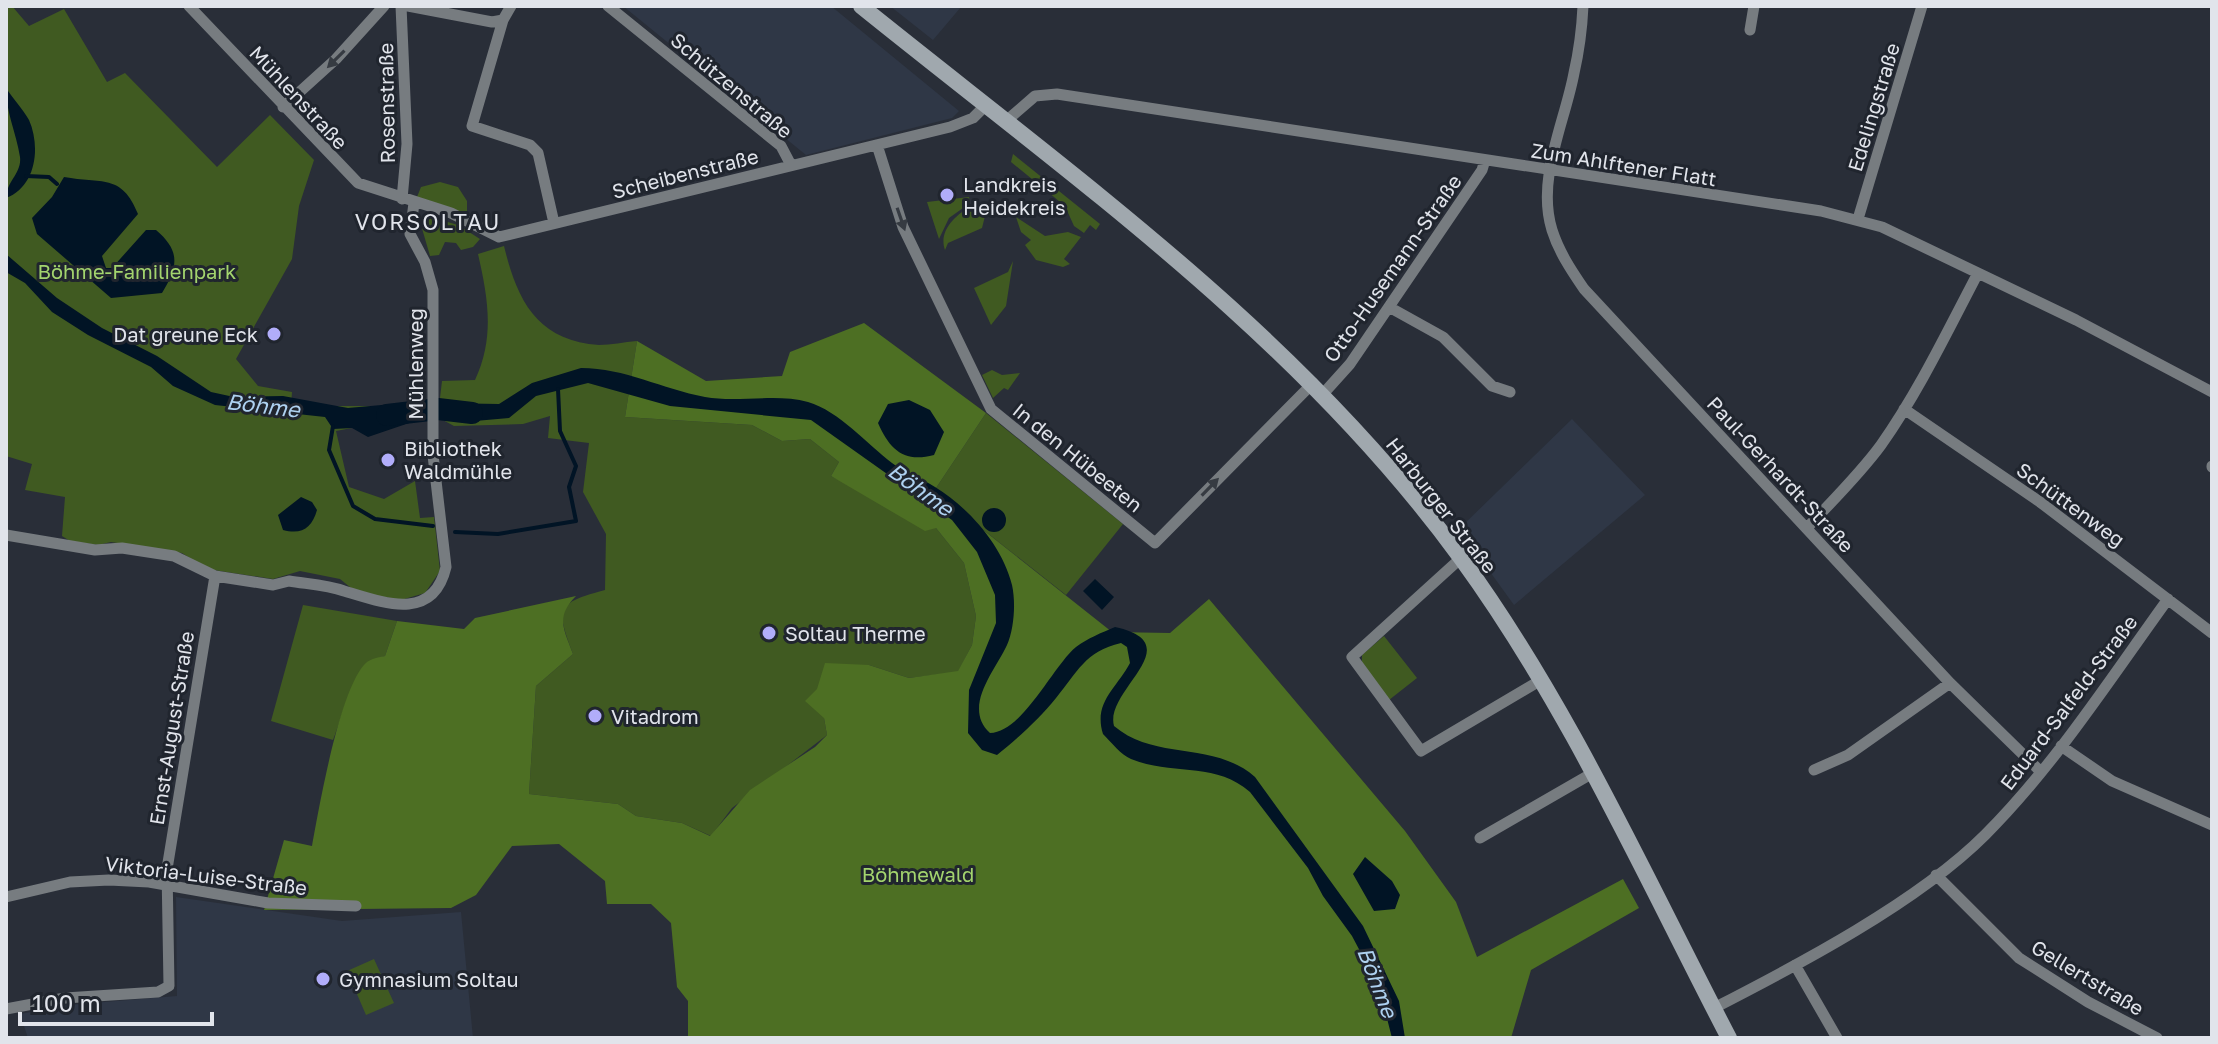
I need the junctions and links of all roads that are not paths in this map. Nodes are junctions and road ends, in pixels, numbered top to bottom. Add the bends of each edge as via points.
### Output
1 (189, 6) edge
2 (384, 6) edge
3 (401, 6) edge
4 (408, 6) edge
5 (511, 6) edge
6 (608, 6) edge
7 (861, 6) edge
8 (1583, 6) edge
9 (1754, 6) edge
10 (1922, 6) edge
11 (503, 20) junction
12 (1750, 30) dead end
13 (985, 106) junction
14 (283, 107) junction
15 (1005, 122) junction
16 (877, 145) junction
17 (1485, 160) junction
18 (791, 165) junction
19 (1551, 172) junction
20 (403, 200) junction
21 (1858, 219) junction
22 (554, 223) junction
23 (1978, 273) junction
24 (1389, 307) junction
25 (1318, 388) junction
26 (1510, 392) dead end
27 (2212, 392) edge
28 (1904, 409) junction
29 (1807, 528) junction
30 (6, 535) edge
31 (1461, 558) junction
32 (215, 576) junction
33 (2168, 599) junction
34 (2212, 633) edge
35 (1541, 680) junction
36 (1950, 683) junction
37 (2061, 746) junction
38 (1814, 770) dead end
39 (2041, 772) junction
40 (1591, 774) junction
41 (2212, 825) edge
42 (1480, 838) dead end
43 (1936, 875) junction
44 (167, 885) junction
45 (6, 897) edge
46 (356, 906) dead end
47 (1795, 965) junction
48 (1714, 1008) junction
49 (6, 1009) edge
50 (1729, 1038) edge
51 (1837, 1038) edge
52 (2157, 1038) edge

1 - 14 street, Mühlenstraße
2 -> 14 street
3 - 20 street, Rosenstraße via 407,144
4 - 11 street
5 - 11 street
6 - 18 street, Schützenstraße via 781,146
7 - 13 main road, Harburger Straße
8 - 19 street, Paul-Gerhardt-Straße via 1574,74
9 - 12 street
10 - 21 street, Edelingstraße
11 - 22 street via 472,126 530,145 538,153
13 - 15 main road, Harburger Straße
13 - 16 street, Scheibenstraße via 963,123
14 - 20 street, Mühlenstraße via 348,176
15 - 17 street, Zum Ahlftener Flatt via 1035,96 1057,94
15 - 25 main road, Harburger Straße via 1234,308
16 - 18 street, Scheibenstraße
16 -> 25 street, In den Hübeeten via 903,227 991,409 1155,543
17 - 19 street, Zum Ahlftener Flatt
17 - 24 street, Otto-Husemann-Straße
18 - 22 street, Scheibenstraße
19 - 21 street, Zum Ahlftener Flatt
19 - 29 street, Paul-Gerhardt-Straße via 1551,227 1584,289
20 - 22 street, Scheibenstraße via 451,213 499,237
20 - 32 street, Mühlenweg via 410,234 433,290 431,399 446,567 442,582 431,597 407,605 289,581 273,585
21 - 23 street, Zum Ahlftener Flatt
23 - 27 street, Zum Ahlftener Flatt
23 - 28 street
24 - 25 street, Otto-Husemann-Straße
24 - 26 street via 1443,337 1492,386
25 - 31 main road, Harburger Straße
28 - 29 street via 1860,472
28 - 33 street, Schüttenweg
29 - 36 street, Paul-Gerhardt-Straße
30 - 32 street via 174,556
31 - 35 main road, Harburger Straße
31 - 35 street via 1352,657 1421,751
32 - 44 street, Ernst-August-Straße
33 - 34 street, Schüttenweg
33 - 37 street, Eduard-Salfeld-Straße
35 - 40 main road, Harburger Straße
36 - 38 street via 1848,755
36 - 39 street, Paul-Gerhardt-Straße
37 - 39 street, Eduard-Salfeld-Straße
37 - 41 street via 2145,798
39 - 43 street, Eduard-Salfeld-Straße via 1984,836
40 - 42 street
40 - 48 main road, Harburger Straße
43 - 47 street, Eduard-Salfeld-Straße
43 - 52 street, Gellertstraße via 2019,958
44 - 45 street, Viktoria-Luise-Straße via 89,880
44 - 46 street, Viktoria-Luise-Straße via 268,903
44 - 49 street, Ernst-August-Straße via 171,981 166,989
47 - 48 street, Eduard-Salfeld-Straße
47 - 51 street
48 - 50 main road, Harburger Straße

